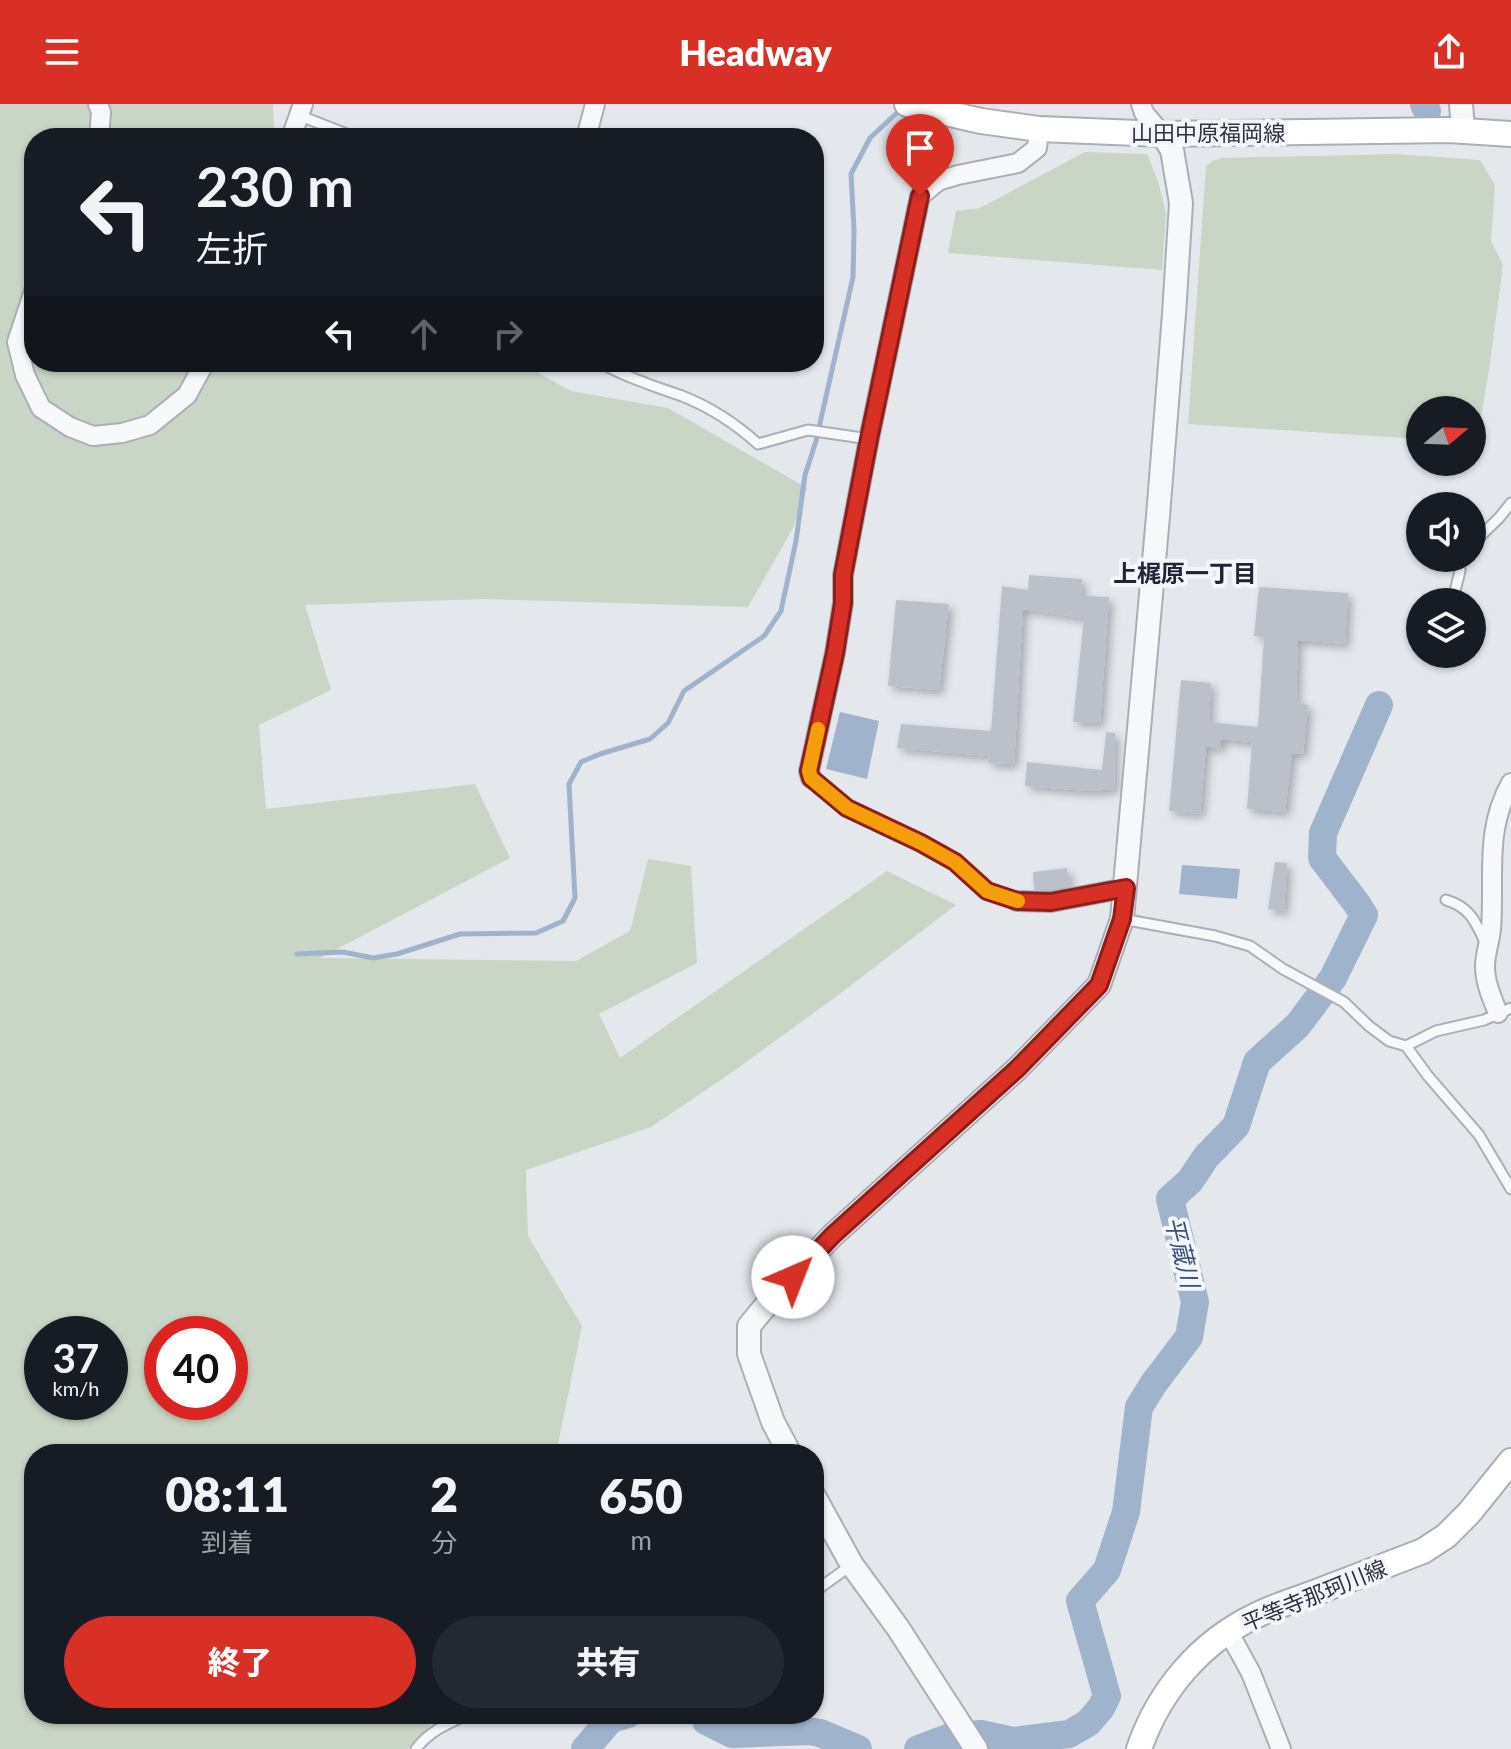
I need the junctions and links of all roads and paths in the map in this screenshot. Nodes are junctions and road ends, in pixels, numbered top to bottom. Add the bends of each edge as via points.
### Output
1 (98, 104) edge
2 (595, 104) edge
3 (907, 104) edge
4 (1141, 104) edge
5 (1461, 104) edge
6 (301, 109) edge
7 (100, 128) edge
8 (294, 128) edge
9 (338, 128) edge
10 (589, 128) edge
11 (1039, 129) junction
12 (1456, 130) junction
13 (1162, 134) junction
14 (1511, 134) edge
15 (24, 321) edge
16 (24, 371) edge
17 (24, 372) edge
18 (200, 372) edge
19 (619, 372) edge
20 (869, 439) junction
21 (1511, 503) edge
22 (1486, 531) edge
23 (811, 778) joint
24 (1511, 783) edge
25 (1126, 888) junction
26 (1446, 900) dead end
27 (1017, 901) joint
28 (1122, 919) junction
29 (1488, 949) junction
30 (1505, 1010) edge
31 (1406, 1046) junction
32 (1511, 1189) edge
33 (785, 1444) edge
34 (1511, 1461) edge
35 (824, 1514) edge
36 (852, 1565) junction
37 (824, 1585) edge
38 (1228, 1631) junction
39 (448, 1724) edge
40 (416, 1749) edge
41 (976, 1749) edge
42 (1139, 1749) edge
43 (1281, 1749) edge

1 - 7 street
2 - 10 street
3 - 11 main road, 山田中原福岡線
4 - 13 street
5 - 12 street
6 - 8 street
6 - 9 lane
11 - 13 main road, 山田中原福岡線
11 - 20 street via 1037,148 1018,163 938,181 920,196
12 - 13 main road, 山田中原福岡線
12 - 14 main road, 山田中原福岡線
13 - 25 street via 1172,150 1181,203
15 - 16 street via 17,342
17 - 18 street via 41,408 93,436 150,425 187,395
19 - 20 lane via 714,412 758,444 808,430
20 - 23 street
21 - 22 lane
23 - 27 lane via 847,808 955,862 987,891
24 - 29 street via 1494,824
25 - 27 street via 1051,902
25 - 28 street
26 - 29 lane via 1466,908
28 - 31 lane via 1250,946 1344,1002 1389,1041
28 - 33 street via 1099,985 1017,1069 833,1235 749,1326 749,1354
29 - 30 street via 1487,981
30 - 31 lane
31 - 32 lane via 1479,1135
34 - 38 main road, 平等寺那珂川線 via 1469,1513 1423,1551
35 - 36 street
36 - 37 lane
36 - 41 street
38 - 42 main road, 平等寺那珂川線 via 1199,1653 1167,1691
38 - 43 street
39 - 40 lane

